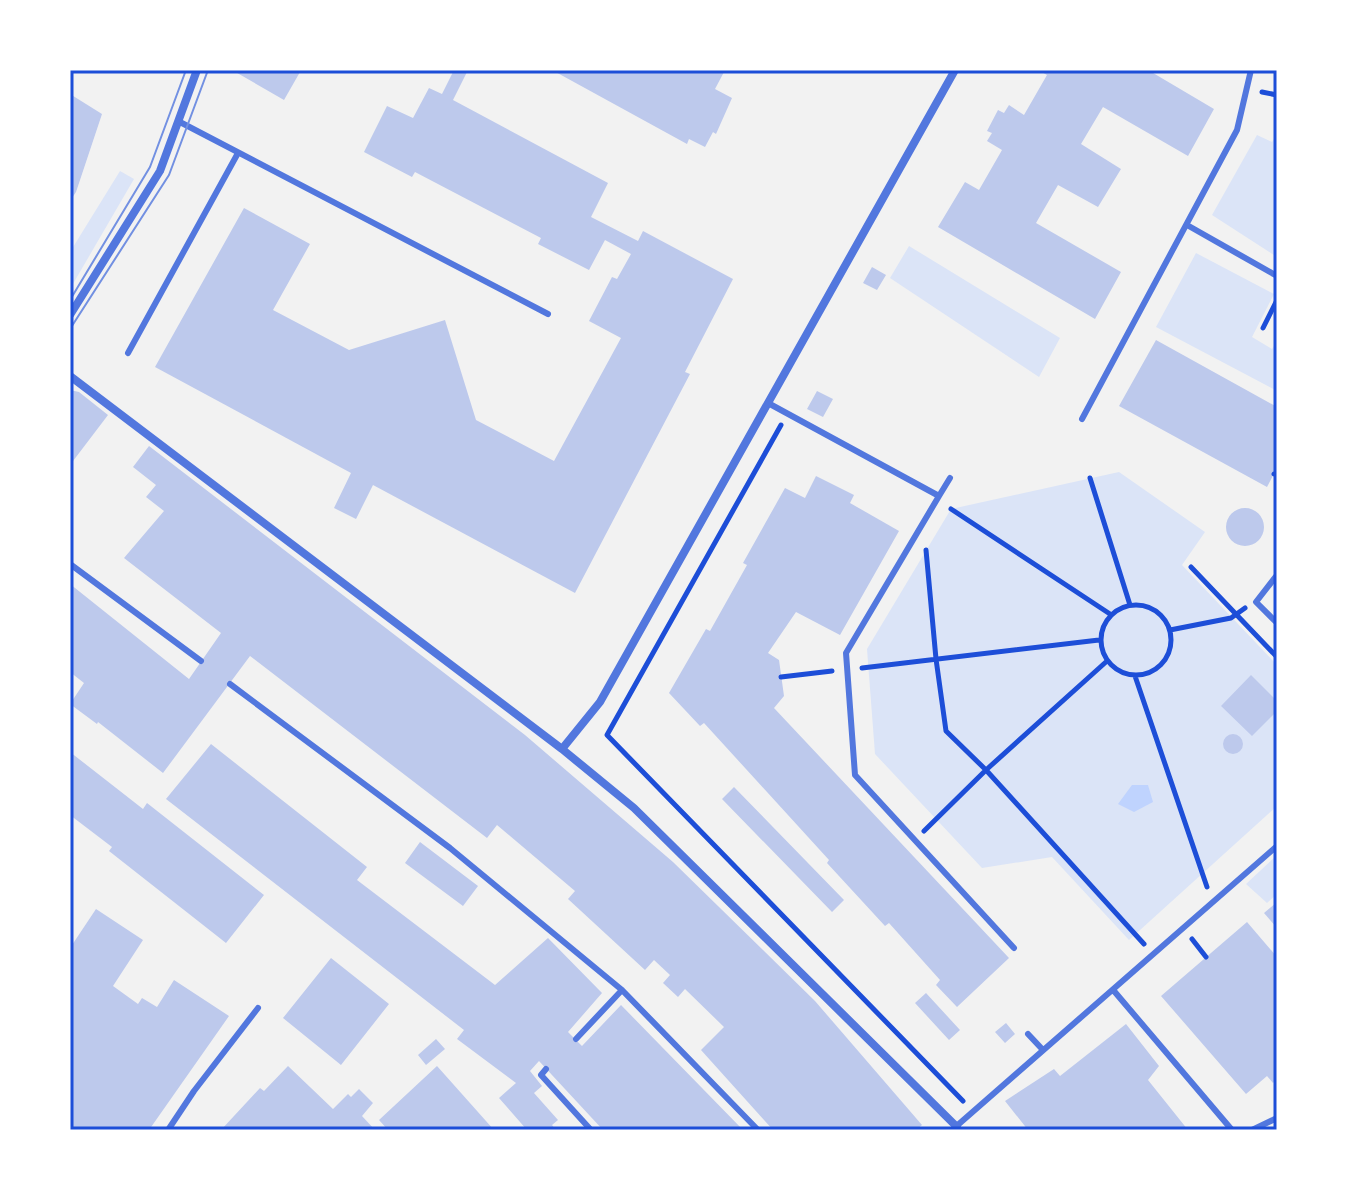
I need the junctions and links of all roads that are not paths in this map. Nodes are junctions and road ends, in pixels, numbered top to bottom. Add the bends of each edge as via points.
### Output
1 (197, 70) edge
2 (955, 70) edge
3 (1251, 70) edge
4 (178, 121) junction
5 (238, 153) junction
6 (1187, 225) junction
7 (1277, 276) edge
8 (548, 314) dead end
9 (70, 315) edge
10 (128, 353) dead end
11 (70, 376) edge
12 (768, 403) junction
13 (1082, 419) dead end
14 (950, 478) dead end
15 (939, 496) junction
16 (70, 564) edge
17 (1277, 575) edge
18 (1277, 623) edge
19 (201, 661) dead end
20 (230, 684) dead end
21 (562, 749) junction
22 (1277, 846) edge
23 (1014, 948) dead end
24 (622, 990) junction
25 (1114, 991) junction
26 (258, 1008) dead end
27 (1028, 1034) dead end
28 (576, 1039) dead end
29 (1043, 1050) junction
30 (546, 1069) dead end
31 (1277, 1118) edge
32 (956, 1129) edge
33 (168, 1130) edge
34 (591, 1130) edge
35 (758, 1130) edge
36 (1232, 1130) edge
37 (1252, 1130) edge

1 - 4 street
2 - 12 street
3 - 6 lane via 1237,130
4 - 5 lane
4 - 9 street via 160,171
5 - 8 lane
5 - 10 lane
6 - 7 lane
6 - 13 lane
11 - 21 street
12 - 15 lane
12 - 21 street via 600,702
14 - 15 lane
15 - 23 lane via 846,653 855,775
16 - 19 lane
17 - 18 lane via 1256,602
20 - 24 lane via 450,848
21 - 32 street via 634,808
22 - 25 lane
24 - 28 lane
24 - 35 lane
25 - 29 lane
25 - 36 lane
26 - 33 lane
27 - 29 lane
29 - 32 lane
30 - 34 lane via 541,1075
31 - 37 lane

